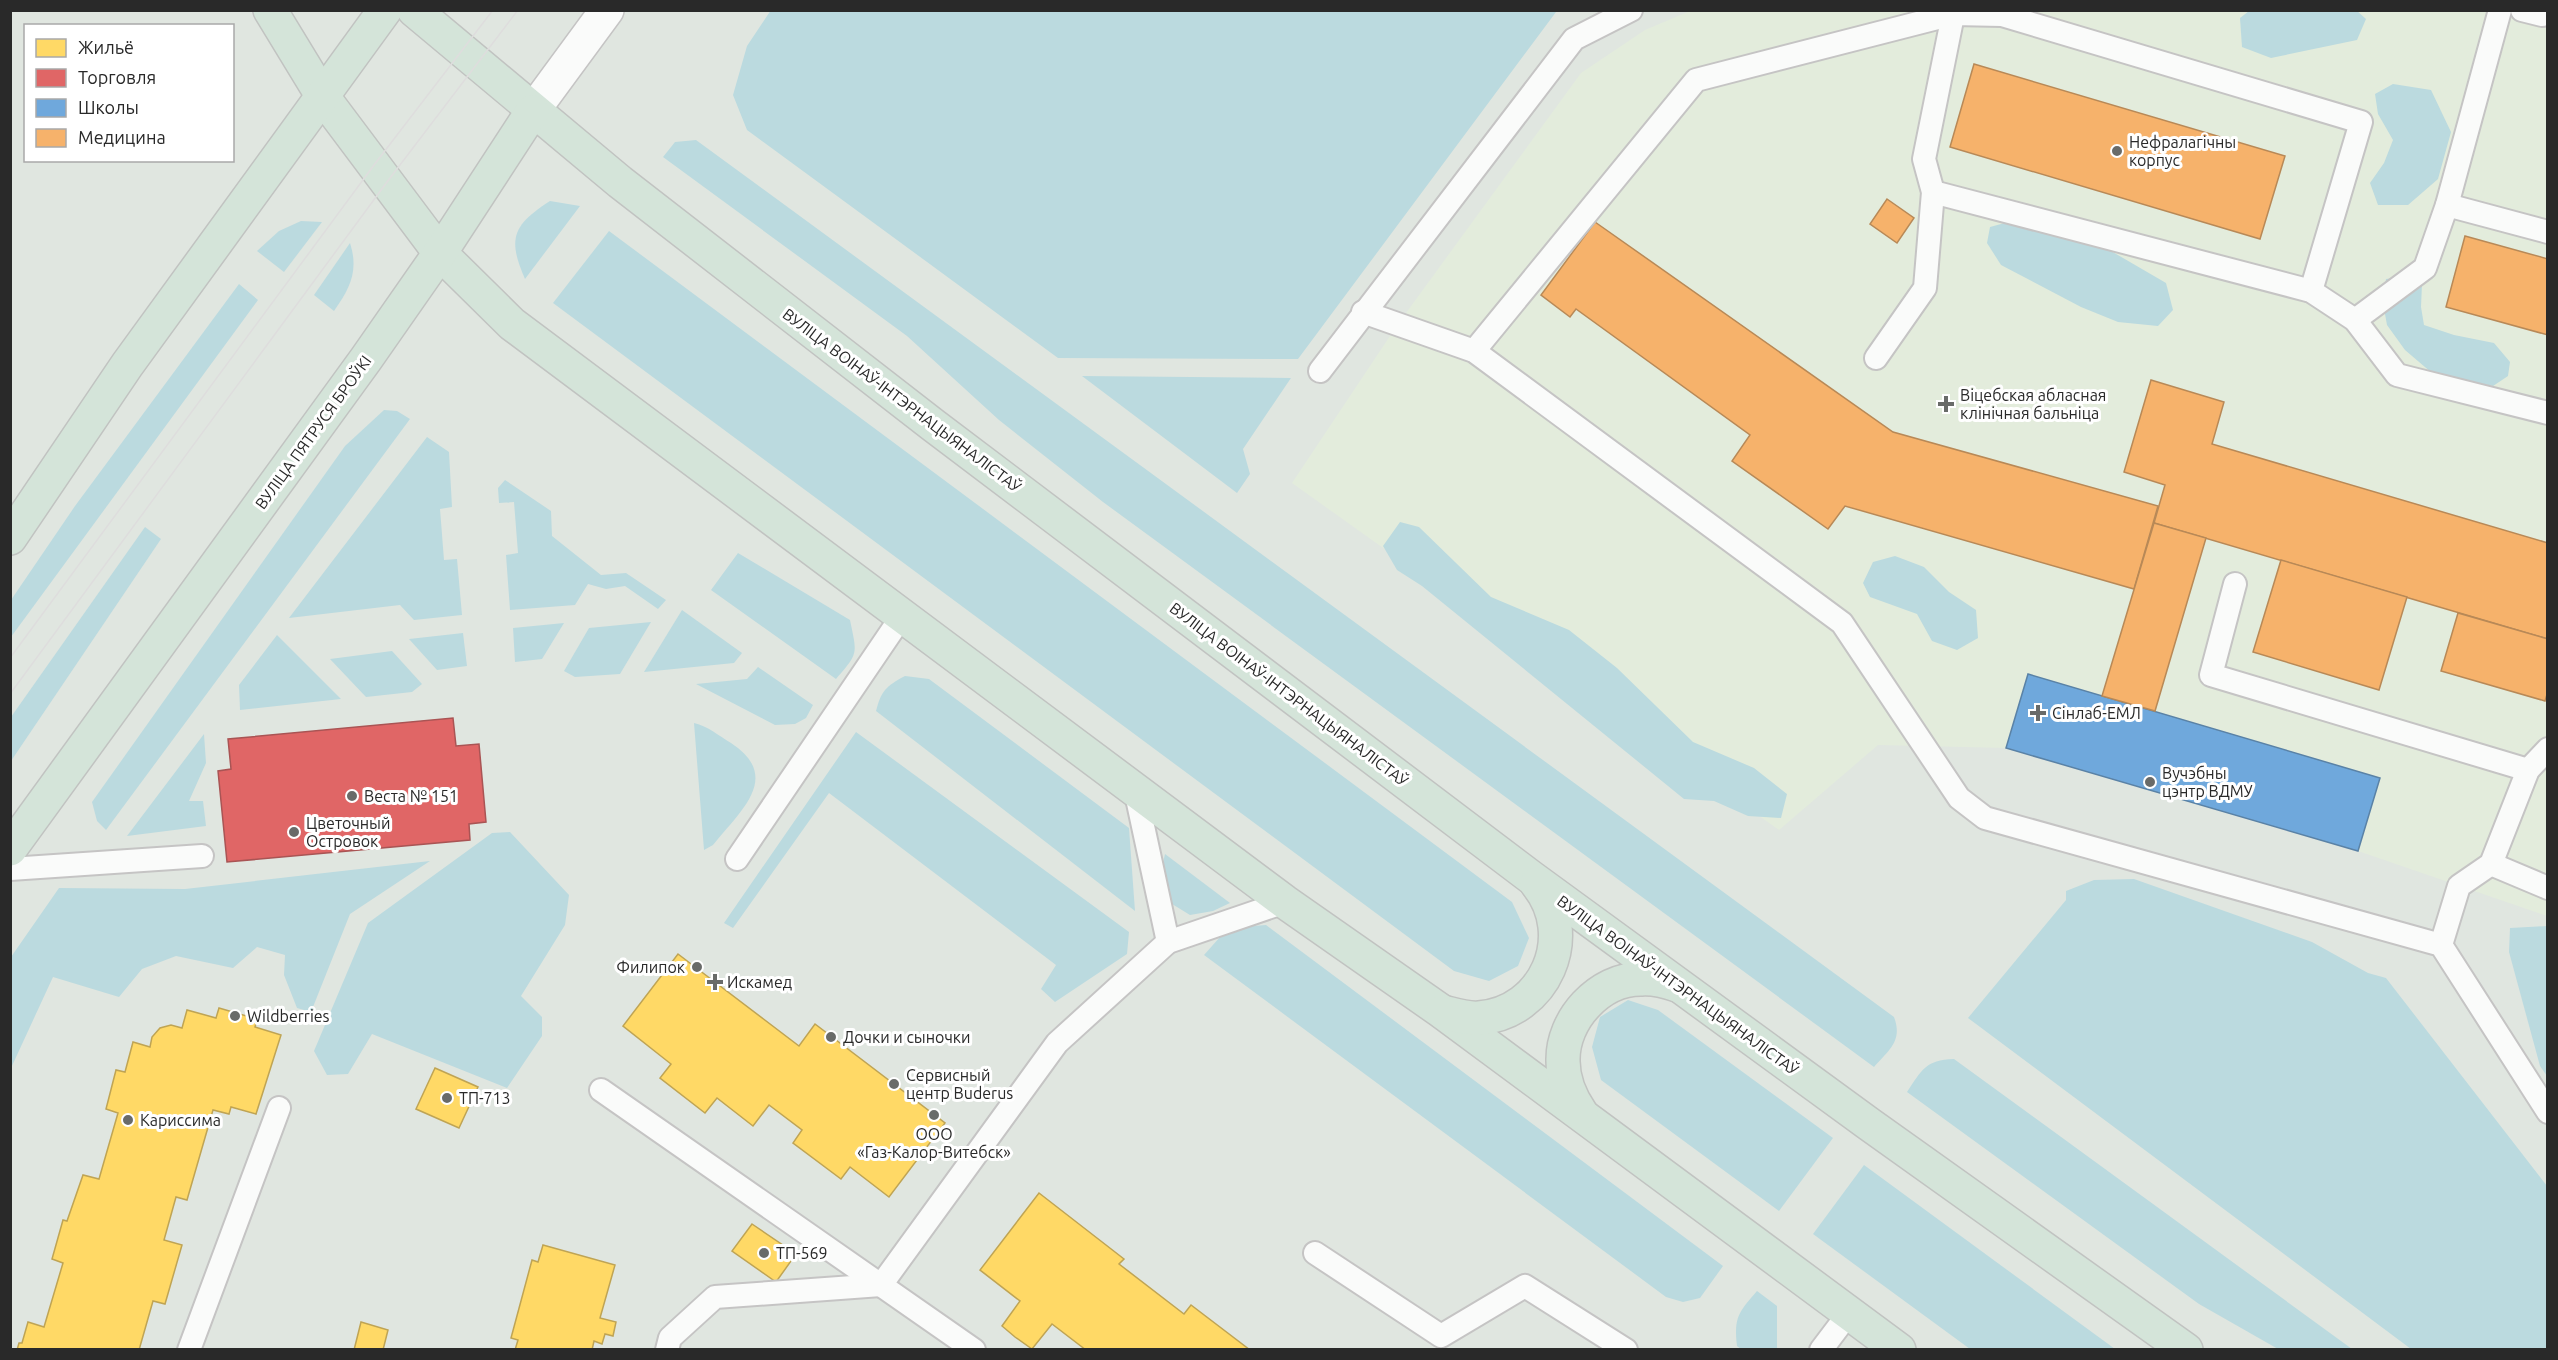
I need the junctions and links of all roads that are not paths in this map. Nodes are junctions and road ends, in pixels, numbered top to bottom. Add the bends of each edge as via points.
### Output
1 (270, 10) edge
2 (385, 10) edge
3 (414, 10) edge
4 (607, 10) edge
5 (1631, 10) edge
6 (2500, 10) edge
7 (1954, 12) edge
8 (323, 96) junction
9 (532, 111) junction
10 (1933, 192) junction
11 (2447, 205) junction
12 (2547, 232) edge
13 (440, 253) junction
14 (2311, 291) junction
15 (1363, 312) junction
16 (2355, 320) junction
17 (1474, 351) junction
18 (1876, 358) dead end
19 (1320, 371) dead end
20 (2547, 413) edge
21 (10, 538) edge
22 (2235, 584) dead end
23 (902, 616) junction
24 (2547, 749) edge
25 (2528, 770) junction
26 (1136, 789) junction
27 (10, 849) edge
28 (202, 856) dead end
29 (737, 859) dead end
30 (2491, 864) junction
31 (10, 869) edge
32 (1532, 878) junction
33 (2547, 888) edge
34 (1285, 902) junction
35 (1168, 942) junction
36 (2441, 945) junction
37 (1679, 985) junction
38 (1441, 1011) junction
39 (601, 1090) dead end
40 (279, 1108) dead end
41 (2547, 1112) edge
42 (1583, 1116) junction
43 (1315, 1253) dead end
44 (881, 1285) junction
45 (1849, 1312) junction
46 (189, 1350) edge
47 (667, 1350) edge
48 (974, 1350) edge
49 (1626, 1350) edge
50 (1821, 1350) edge
51 (1899, 1350) edge
52 (2186, 1350) edge

1 - 8 main road
2 - 8 main road
3 - 9 main road, ВУЛІЦА ВОІНАЎ-ІНТЭРНАЦЫЯНАЛІСТАЎ
4 - 9 main road, ВУЛІЦА ПЯТРУСЯ БРОЎКІ
5 - 15 lane via 1574,39
6 - 11 lane
7 - 10 lane via 1924,159
7 - 14 lane via 2002,15 2361,122
7 - 17 lane via 1696,80
8 - 13 main road
8 - 21 main road via 127,365
9 - 13 main road, ВУЛІЦА ПЯТРУСЯ БРОЎКІ
9 - 32 main road, ВУЛІЦА ВОІНАЎ-ІНТЭРНАЦЫЯНАЛІСТАЎ via 933,425
10 - 14 lane
10 - 18 lane via 1925,288
11 - 12 lane
11 - 16 lane via 2425,268
13 - 23 main road via 512,324
13 - 27 main road, ВУЛІЦА ПЯТРУСЯ БРОЎКІ
14 - 16 lane
15 - 17 lane
15 - 19 lane
16 - 20 lane via 2397,375
17 - 36 lane via 1842,622 1959,798 1986,818
22 - 25 lane via 2211,675
23 - 26 main road
23 - 29 lane
24 - 25 lane
25 - 30 lane
26 - 34 main road
26 - 35 lane
28 - 31 lane
30 - 33 lane
30 - 36 lane via 2459,886
32 - 37 main road, ВУЛІЦА ВОІНАЎ-ІНТЭРНАЦЫЯНАЛІСТАЎ
32 - 38 main road via 1548,902 1556,929 1551,968 1541,985 1514,1009 1496,1015 1459,1017
34 - 35 lane
34 - 38 main road
35 - 44 lane via 1057,1043
36 - 41 lane
37 - 42 main road via 1639,978 1609,987 1584,1005 1565,1040 1563,1060 1565,1080
37 - 52 main road, ВУЛІЦА ВОІНАЎ-ІНТЭРНАЦЫЯНАЛІСТАЎ
38 - 42 main road
39 - 44 lane
40 - 46 lane
42 - 45 main road
43 - 49 lane via 1442,1336 1525,1286
44 - 47 lane via 715,1297 670,1338
44 - 48 lane
45 - 50 lane
45 - 51 main road

